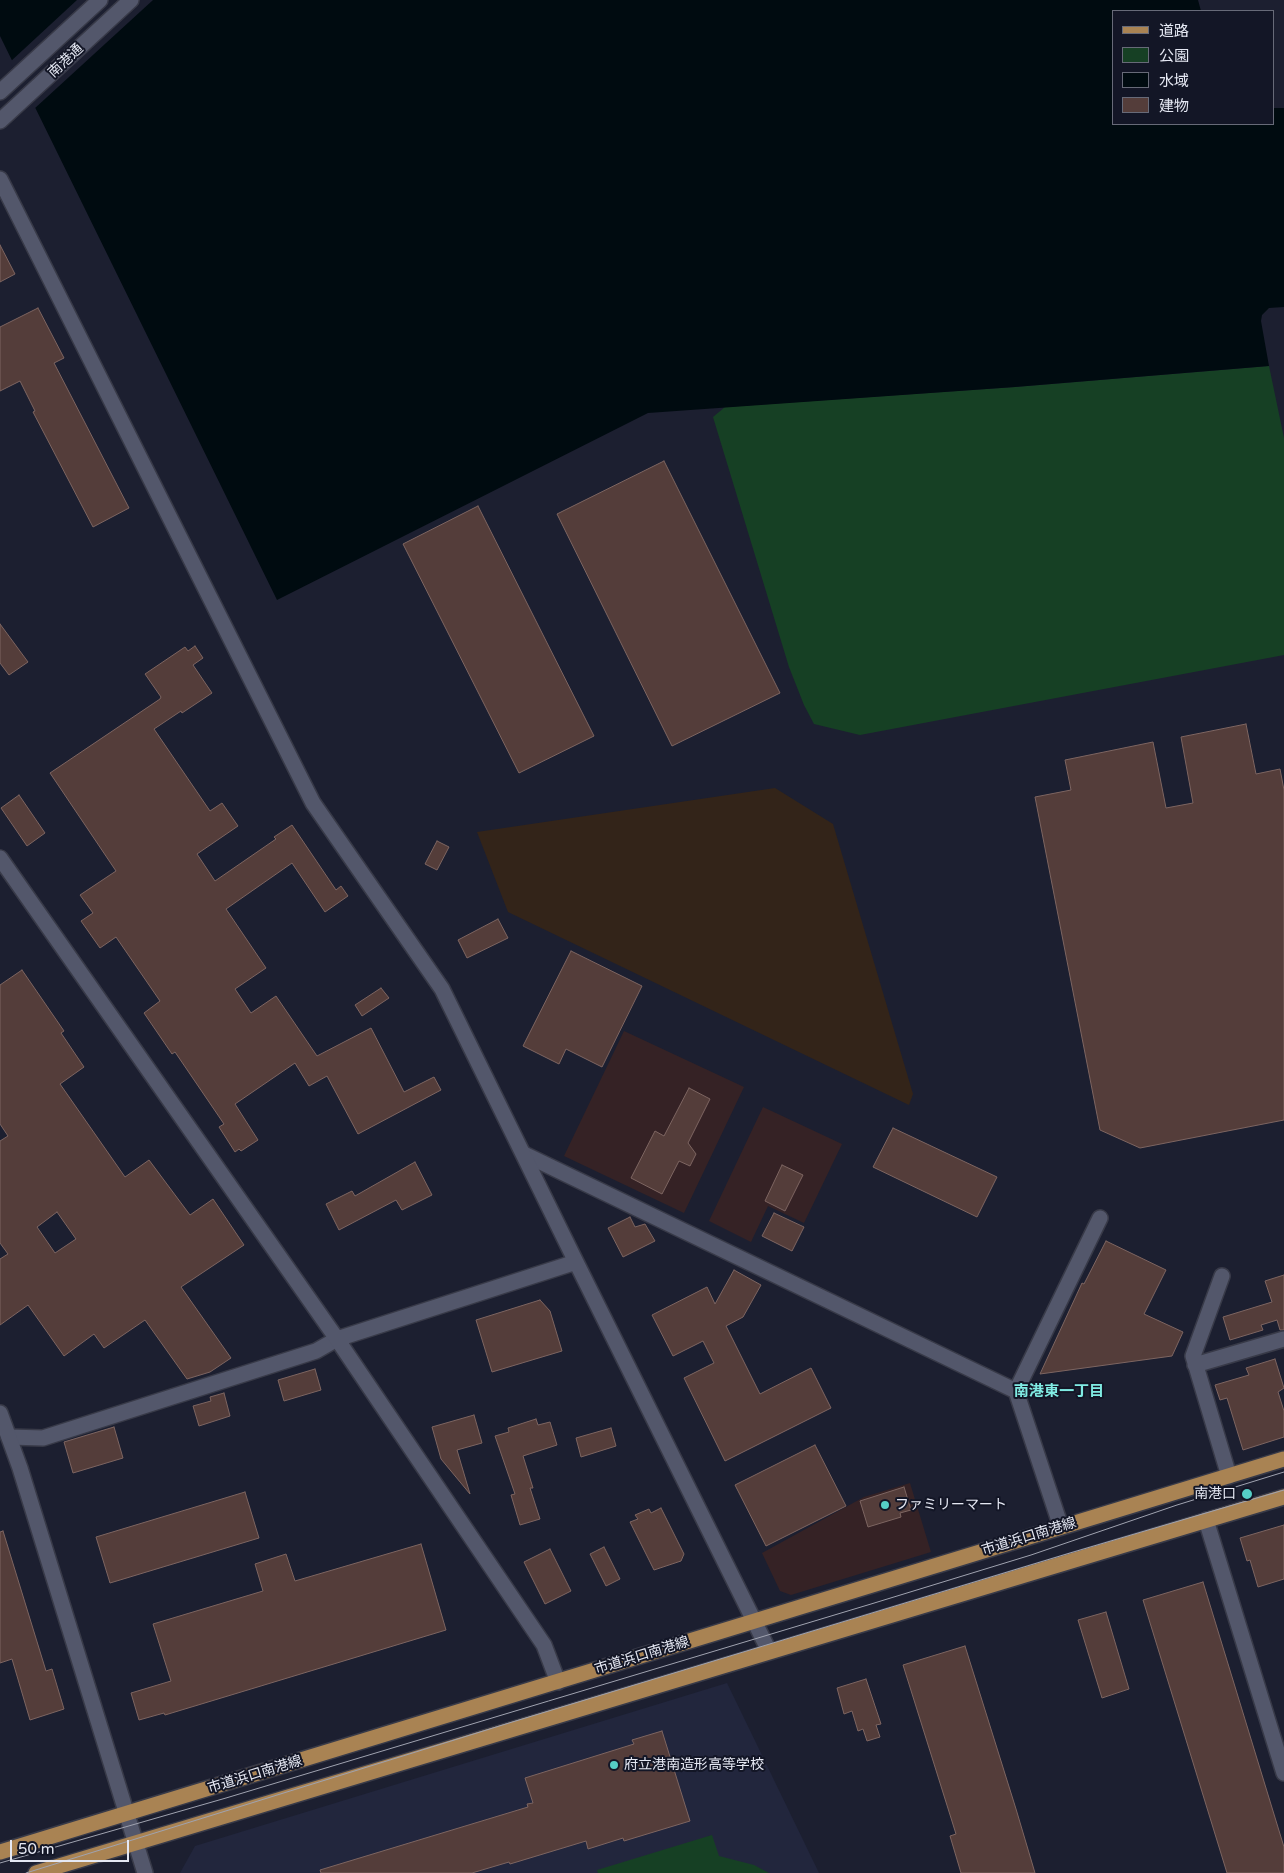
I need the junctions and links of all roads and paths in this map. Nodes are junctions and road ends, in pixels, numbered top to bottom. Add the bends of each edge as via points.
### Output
1 (100, 0) edge
2 (131, 0) edge
3 (0, 92) edge
4 (0, 121) edge
5 (0, 179) edge
6 (0, 858) edge
7 (524, 1154) junction
8 (1100, 1218) dead end
9 (576, 1262) junction
10 (1222, 1276) dead end
11 (337, 1339) junction
12 (1284, 1339) edge
13 (1195, 1365) junction
14 (1016, 1391) junction
15 (0, 1413) edge
16 (5, 1439) edge
17 (1284, 1459) edge
18 (1229, 1476) junction
19 (1284, 1497) edge
20 (1206, 1520) junction
21 (1061, 1527) junction
22 (755, 1621) junction
23 (769, 1651) junction
24 (558, 1682) junction
25 (1284, 1773) edge
26 (126, 1812) junction
27 (136, 1843) junction
28 (0, 1852) edge
29 (36, 1873) edge
30 (145, 1873) edge

1 - 3 street, 南港通
2 - 4 street, 南港通
5 - 7 street via 313,803 442,989
6 - 11 street
7 - 9 street
7 - 14 street
8 - 14 street
9 - 11 street
9 - 22 street
10 - 13 street via 1193,1356
11 - 16 street via 316,1351 43,1438
11 - 24 street via 544,1645
12 - 13 street
13 - 18 street
14 - 21 street
15 - 16 street
16 - 26 street via 20,1468
17 - 18 main road, 市道浜口南港線
18 - 21 main road, 市道浜口南港線
19 - 20 main road
20 - 23 main road
20 - 25 street
21 - 22 main road, 市道浜口南港線
22 - 23 street
22 - 24 main road, 市道浜口南港線
23 - 27 main road
24 - 26 main road, 市道浜口南港線
26 - 27 street
26 - 28 main road, 市道浜口南港線
27 - 29 main road
27 - 30 street

